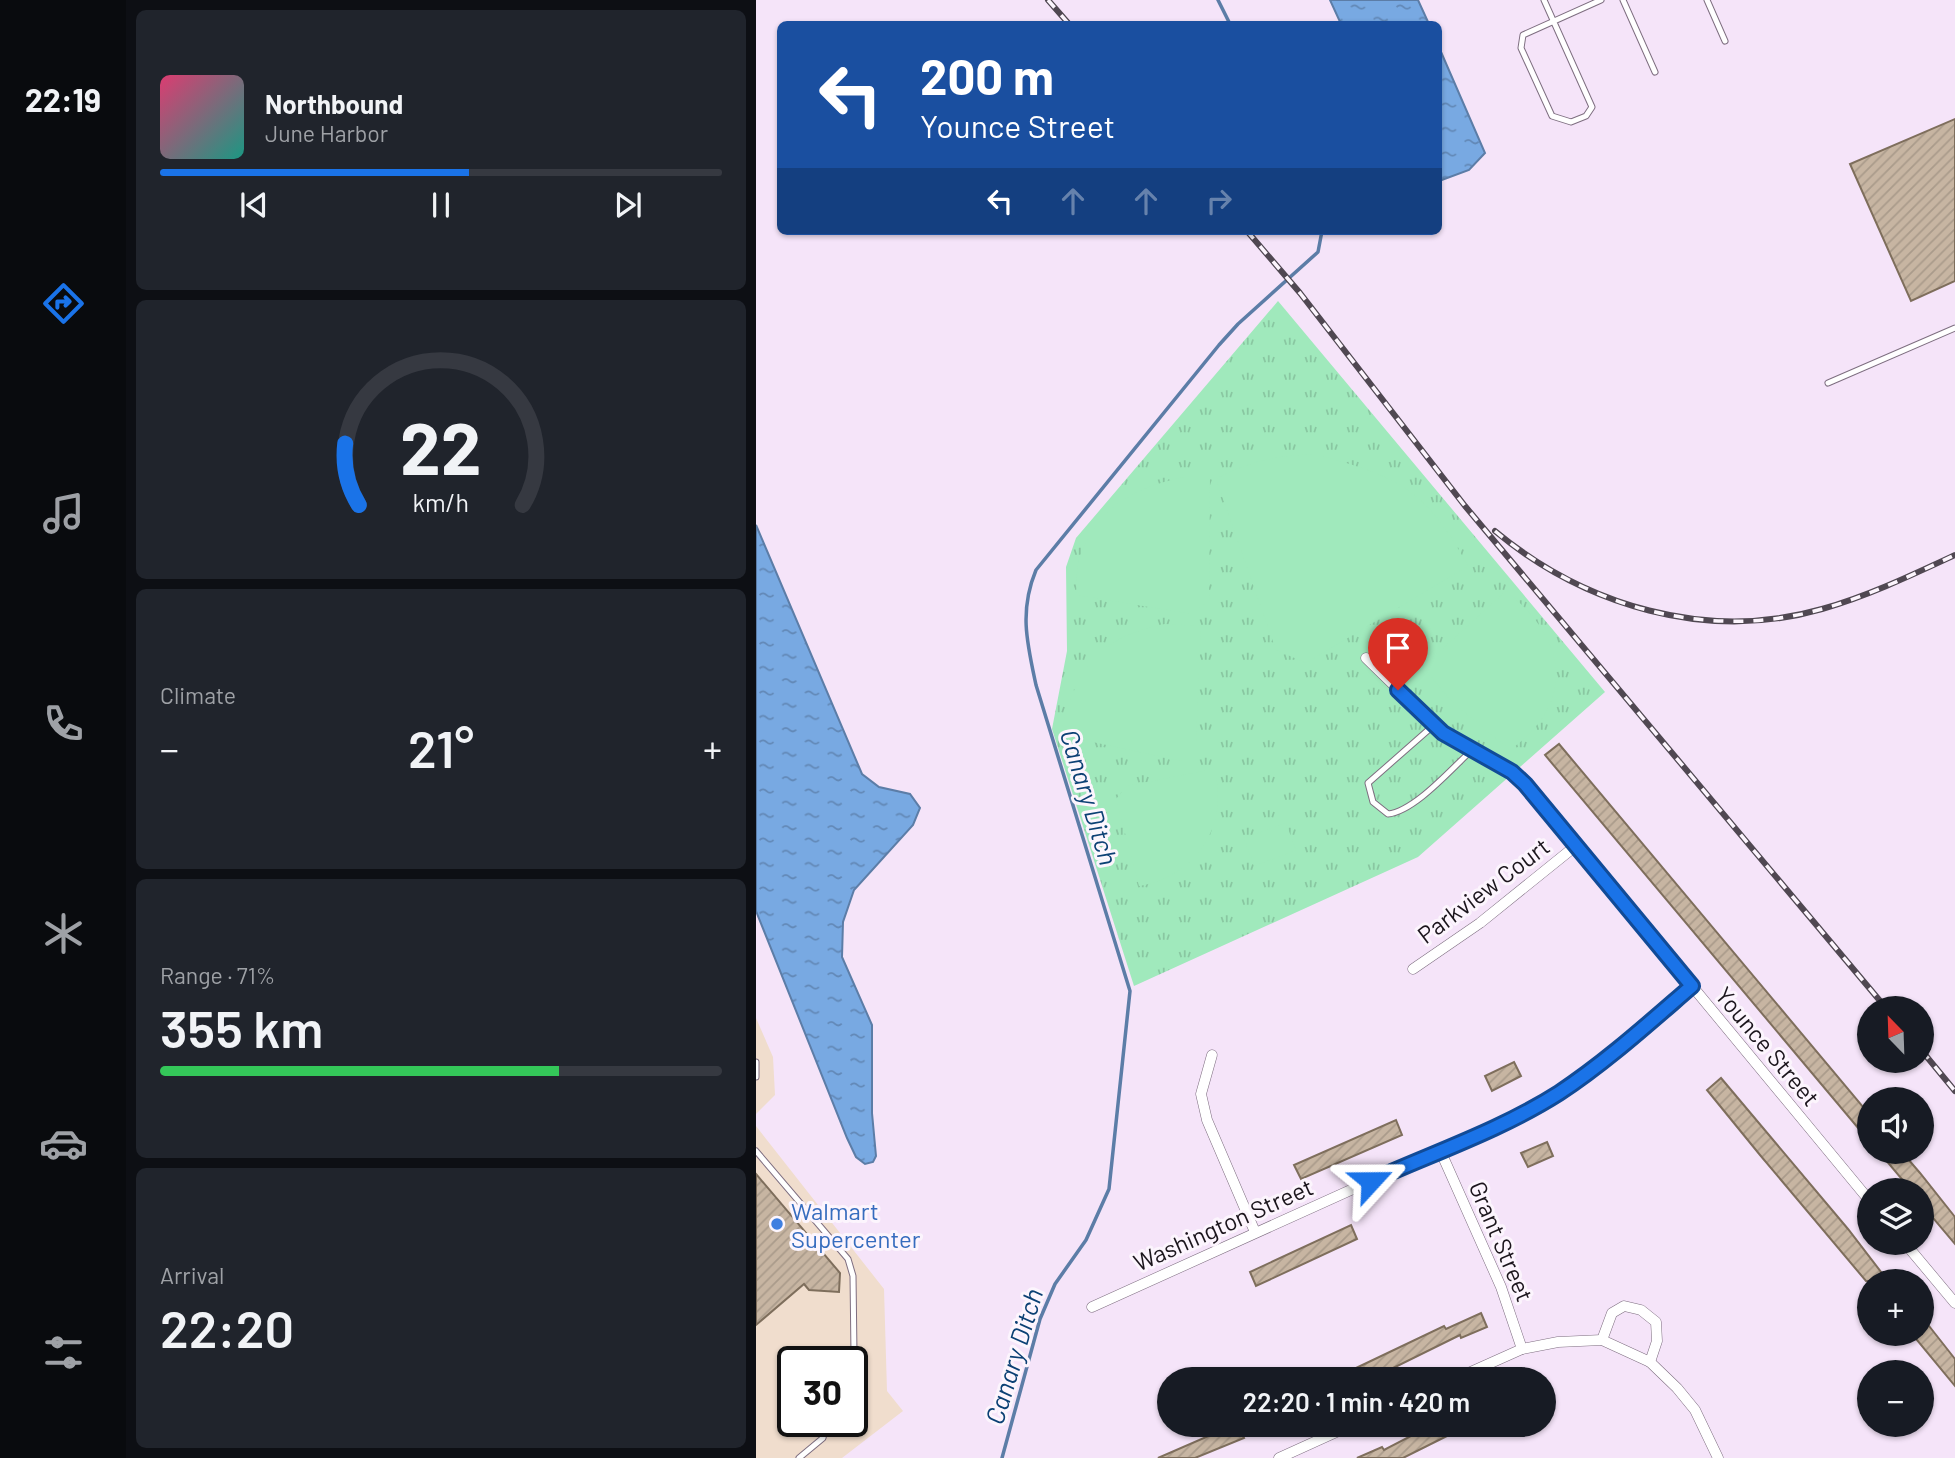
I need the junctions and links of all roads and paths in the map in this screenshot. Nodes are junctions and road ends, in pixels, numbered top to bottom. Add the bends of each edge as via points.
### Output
1 (1544, 0) edge
2 (1601, 0) edge
3 (1623, 0) edge
4 (1707, 0) edge
5 (1553, 22) junction
6 (1725, 41) dead end
7 (1655, 72) dead end
8 (1955, 328) edge
9 (1828, 383) dead end
10 (1366, 658) dead end
11 (1434, 725) junction
12 (1471, 751) junction
13 (1577, 844) junction
14 (1413, 969) dead end
15 (1692, 986) junction
16 (1212, 1055) dead end
17 (756, 1062) edge
18 (756, 1077) edge
19 (1440, 1150) junction
20 (756, 1151) edge
21 (1857, 1185) edge
22 (1255, 1232) junction
23 (1916, 1255) edge
24 (1955, 1303) edge
25 (1092, 1307) dead end
26 (1601, 1340) junction
27 (854, 1346) edge
28 (1522, 1349) junction
29 (1650, 1362) junction
30 (1482, 1367) edge
31 (823, 1437) edge
32 (1325, 1437) edge
33 (799, 1458) edge
34 (1279, 1458) edge
35 (1717, 1458) edge

1 - 5 lane
2 - 5 lane
3 - 7 lane
4 - 6 lane
5 - 5 lane via 1592,107 1586,116 1571,122 1552,116 1521,48 1523,35
8 - 9 lane
10 - 11 street, Younce Street
11 - 12 street, Younce Street
11 - 12 lane via 1368,783 1373,803 1388,814 1398,813 1422,795
12 - 13 street, Younce Street via 1512,772
13 - 14 street, Parkview Court via 1480,923
13 - 15 street, Younce Street
15 - 19 street, Washington Street via 1559,1092
15 - 21 street, Younce Street
16 - 22 street via 1201,1094 1207,1120
17 - 18 lane
19 - 22 street, Washington Street
19 - 28 street, Grant Street via 1501,1287
20 - 27 lane via 848,1259 853,1276
22 - 25 street, Washington Street
23 - 24 street
26 - 28 street
26 - 29 street
26 - 29 street via 1612,1313 1624,1306 1641,1310 1656,1322 1657,1340
28 - 30 street
29 - 35 street via 1687,1398
31 - 33 lane
32 - 34 street

